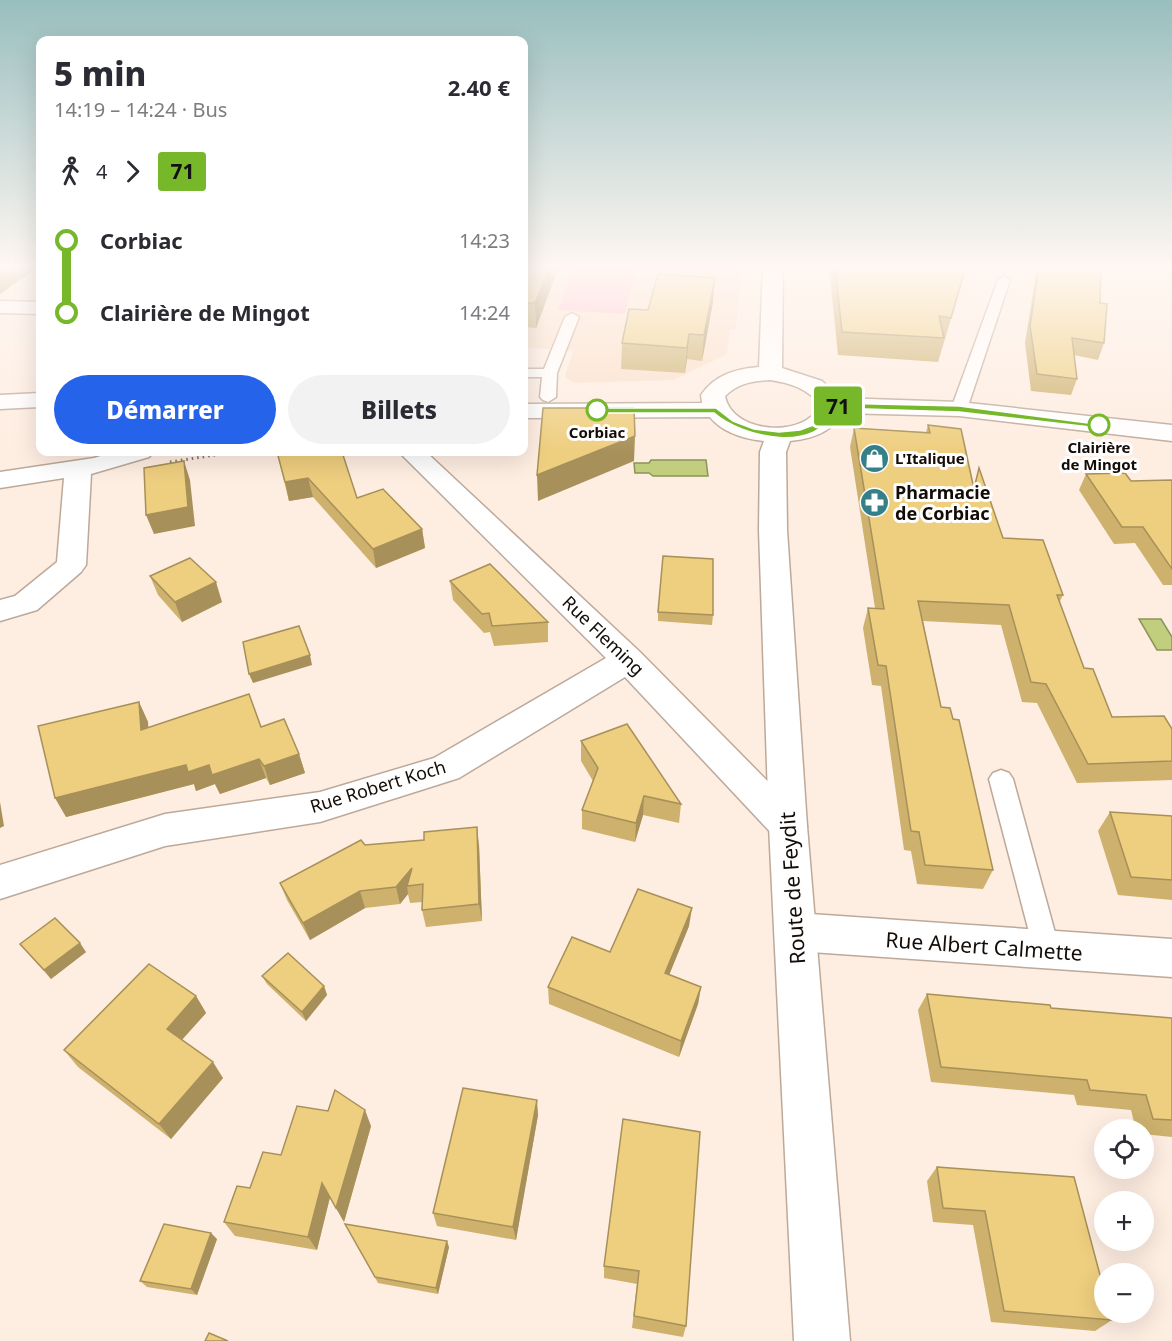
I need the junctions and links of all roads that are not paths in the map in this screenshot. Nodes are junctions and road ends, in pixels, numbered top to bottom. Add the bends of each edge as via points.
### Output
1 (568, 329) edge
2 (771, 329) edge
3 (987, 329) edge
4 (770, 373) junction
5 (528, 375) edge
6 (549, 385) junction
7 (528, 395) edge
8 (36, 400) edge
9 (5, 402) edge
10 (714, 403) junction
11 (832, 405) junction
12 (36, 406) edge
13 (959, 409) junction
14 (528, 411) edge
15 (1172, 433) edge
16 (779, 435) junction
17 (129, 456) edge
18 (416, 456) edge
19 (78, 467) junction
20 (0, 480) edge
21 (0, 611) edge
22 (628, 660) junction
23 (1001, 779) dead end
24 (788, 826) junction
25 (0, 882) edge
26 (796, 932) junction
27 (1047, 951) junction
28 (1172, 958) edge
29 (822, 1341) edge

1 - 6 lane
2 - 4 street
3 - 13 lane
4 - 10 street via 733,378 720,386
4 - 11 street via 811,384 825,393
5 - 6 lane
6 - 7 street
6 - 10 street
8 - 9 street
9 - 12 street
10 - 14 street
10 - 16 street via 730,422 752,431
11 - 13 street
11 - 16 street via 827,420 819,426
13 - 15 street
16 - 24 street, Route de Feydit via 773,452 773,530
17 - 19 street
18 - 22 street, Rue Fleming
19 - 20 street
19 - 21 street via 71,565 26,603
22 - 24 street, Rue Fleming
22 - 25 street, Rue Robert Koch via 446,768 320,807 165,830
23 - 27 lane
24 - 26 street, Route de Feydit
26 - 27 street, Rue Albert Calmette
26 - 29 street, Route de Feydit
27 - 28 street, Rue Albert Calmette

